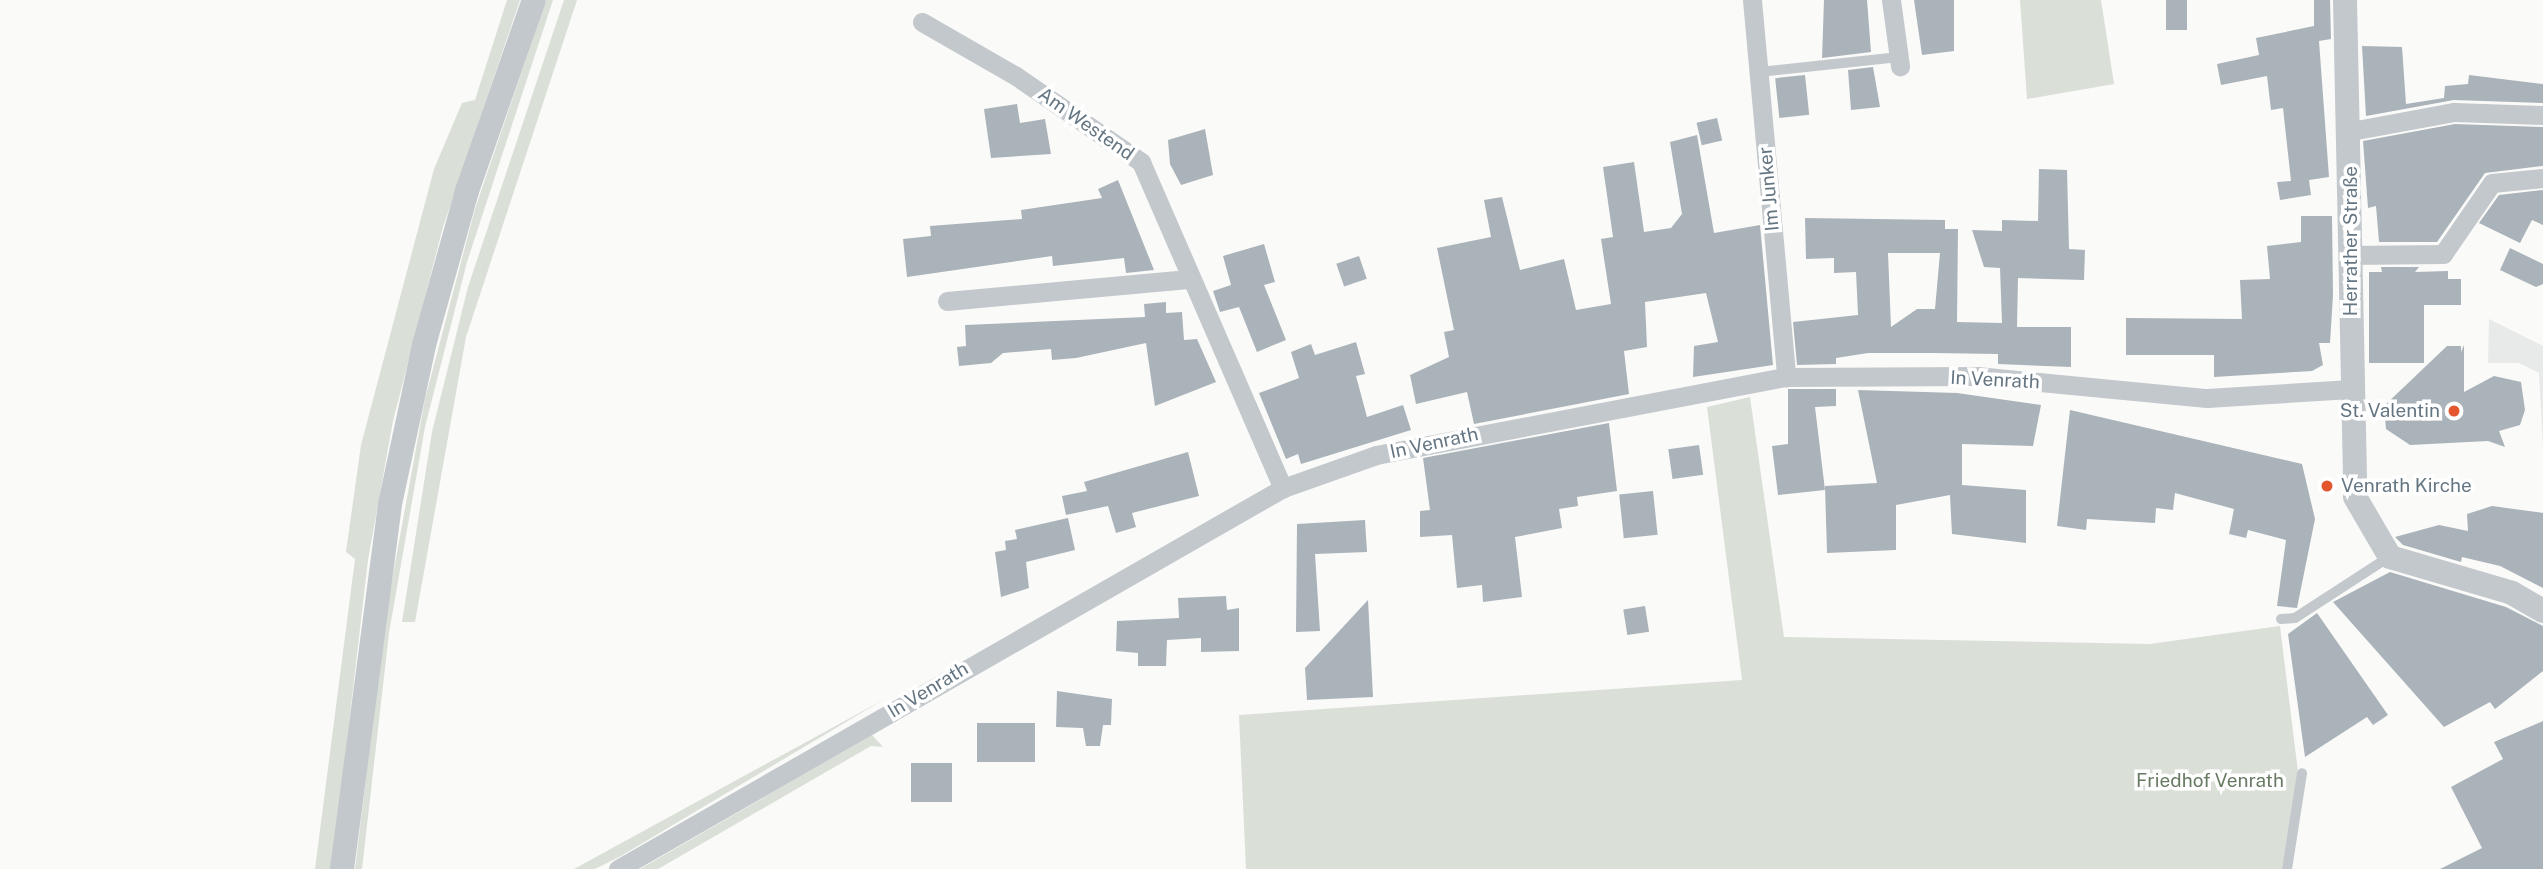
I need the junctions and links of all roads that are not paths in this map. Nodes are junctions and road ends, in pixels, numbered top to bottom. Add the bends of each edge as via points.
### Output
1 (534, 0) edge
2 (1752, 0) edge
3 (1891, 0) edge
4 (2345, 0) edge
5 (922, 22) dead end
6 (1900, 62) joint
7 (1759, 72) junction
8 (2543, 115) edge
9 (2351, 131) junction
10 (2543, 178) edge
11 (2349, 255) junction
12 (1191, 279) junction
13 (947, 300) dead end
14 (1786, 377) junction
15 (2351, 389) junction
16 (1283, 488) junction
17 (2390, 557) junction
18 (2543, 611) edge
19 (2281, 619) dead end
20 (2302, 773) dead end
21 (342, 869) edge
22 (618, 869) edge
23 (2287, 869) edge

1 - 21 street via 467,191 424,345 388,517
2 - 7 street, Im Junker
3 - 6 street
4 - 9 street, Herrather Straße
5 - 12 street, Am Westend via 1016,76 1141,162
6 - 7 lane
7 - 14 street, Im Junker
8 - 9 street via 2454,112
9 - 11 street, Herrather Straße
10 - 11 street via 2492,183 2443,254
11 - 15 street, Herrather Straße
12 - 13 street
12 - 16 street, Am Westend
14 - 15 street, In Venrath via 1977,376 2207,398
14 - 16 street, In Venrath via 1434,441
15 - 17 street, Herrather Straße via 2352,482 2365,521
16 - 22 street, In Venrath
17 - 18 street via 2512,593
17 - 19 lane via 2295,618
20 - 23 lane

